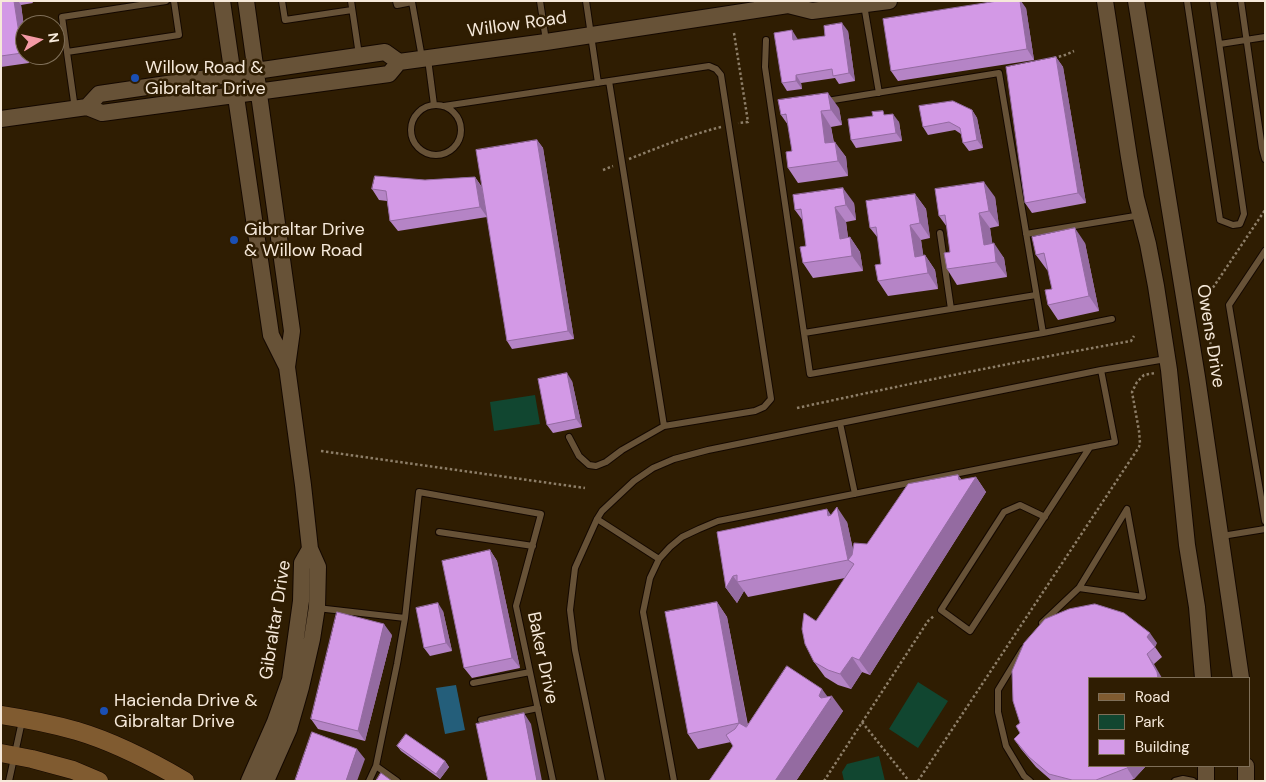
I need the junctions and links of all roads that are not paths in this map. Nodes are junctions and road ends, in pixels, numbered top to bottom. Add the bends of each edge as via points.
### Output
1 (166, 1) edge
2 (174, 1) edge
3 (222, 1) edge
4 (246, 1) edge
5 (282, 1) edge
6 (351, 1) edge
7 (396, 1) edge
8 (420, 1) edge
9 (540, 1) edge
10 (586, 1) edge
11 (889, 1) edge
12 (1105, 1) edge
13 (1136, 1) edge
14 (1187, 1) edge
15 (1213, 1) edge
16 (1240, 1) edge
17 (412, 2) edge
18 (864, 3) edge
19 (784, 4) edge
20 (352, 10) junction
21 (591, 35) junction
22 (1265, 37) edge
23 (766, 40) dead end
24 (1246, 40) junction
25 (546, 42) junction
26 (1220, 44) junction
27 (67, 52) junction
28 (359, 56) junction
29 (425, 58) junction
30 (400, 62) junction
31 (256, 71) junction
32 (232, 74) junction
33 (609, 81) junction
34 (598, 83) junction
35 (258, 91) junction
36 (879, 92) junction
37 (235, 94) junction
38 (820, 102) edge
39 (434, 105) junction
40 (444, 106) junction
41 (81, 108) junction
42 (781, 108) edge
43 (771, 110) junction
44 (1, 119) edge
45 (1262, 136) edge
46 (1265, 160) edge
47 (1141, 215) junction
48 (940, 233) edge
49 (1026, 234) junction
50 (1265, 251) edge
51 (1036, 295) junction
52 (951, 309) junction
53 (1112, 319) dead end
54 (804, 333) junction
55 (1043, 333) junction
56 (1168, 365) junction
57 (287, 367) junction
58 (1101, 370) junction
59 (840, 423) junction
60 (664, 426) junction
61 (569, 437) dead end
62 (1090, 447) junction
63 (854, 494) junction
64 (1045, 517) junction
65 (597, 519) junction
66 (1265, 521) edge
67 (1265, 529) edge
68 (439, 532) dead end
69 (1220, 536) junction
70 (533, 546) junction
71 (659, 560) junction
72 (1079, 588) junction
73 (309, 607) junction
74 (405, 618) junction
75 (1036, 631) edge
76 (1026, 645) edge
77 (530, 672) junction
78 (1203, 677) edge
79 (1241, 677) edge
80 (474, 683) dead end
81 (538, 708) junction
82 (1, 715) edge
83 (23, 718) junction
84 (481, 720) dead end
85 (8, 754) edge
86 (376, 766) junction
87 (1206, 767) edge
88 (1246, 767) edge
89 (9, 781) edge
90 (99, 781) edge
91 (185, 781) edge
92 (249, 781) edge
93 (266, 781) edge
94 (369, 781) edge
95 (397, 781) edge
96 (553, 781) edge
97 (602, 781) edge
98 (674, 781) edge
99 (1030, 781) edge
100 (1175, 781) edge
101 (1193, 781) edge
102 (1206, 781) edge
103 (1246, 781) edge

1 - 27 lane via 62,17
2 - 27 lane via 179,35
3 - 32 street, Gibraltar Drive
4 - 31 street, Gibraltar Drive
5 - 20 lane via 285,20
6 - 20 lane
7 - 17 lane via 397,5
8 - 17 lane
9 - 25 lane
10 - 21 lane
11 - 18 street, Willow Road
12 - 47 street
13 - 69 street, Owens Drive
14 - 26 lane via 1220,220 1233,225 1240,224 1244,214
15 - 26 lane
16 - 24 lane
17 - 29 lane
18 - 19 street, Willow Road via 812,11
18 - 36 lane
19 - 21 street, Willow Road
20 - 28 lane
21 - 25 street, Willow Road
21 - 34 lane
22 - 24 lane
23 - 43 lane via 765,67
24 - 26 lane
24 - 45 lane
25 - 29 street, Willow Road
27 - 41 lane
28 - 30 street, Willow Road via 385,52
28 - 31 street, Willow Road
29 - 30 street, Willow Road
29 - 39 lane
30 - 35 street, Willow Road via 389,74
31 - 32 street, Willow Road
31 - 35 street, Gibraltar Drive
32 - 37 street, Gibraltar Drive
32 - 41 street, Willow Road via 99,94
33 - 34 lane
33 - 60 lane
33 - 60 lane via 709,66 721,75 729,125 771,399 755,411
34 - 40 lane
35 - 37 street, Willow Road
35 - 57 street, Gibraltar Drive via 292,330
36 - 38 lane
36 - 49 lane via 999,73
37 - 41 street, Willow Road via 102,113
37 - 57 street, Gibraltar Drive via 271,335
39 - 40 lane
39 - 40 lane via 418,112 411,129 417,146 436,155 446,153 460,138 459,119
41 - 44 street, Willow Road
42 - 43 lane
43 - 54 lane
45 - 46 lane
47 - 49 lane
47 - 56 street
48 - 52 lane
49 - 51 lane
50 - 66 lane via 1229,305
51 - 52 lane
51 - 55 lane
52 - 54 lane
53 - 55 lane
54 - 55 lane via 810,374
56 - 58 lane
56 - 78 street
57 - 73 street, Gibraltar Drive via 310,549 318,567
58 - 59 lane
58 - 62 lane via 1115,442
59 - 63 lane
59 - 65 lane via 674,459 634,481
60 - 61 lane via 596,466 579,456
62 - 63 lane
62 - 64 lane
63 - 71 lane via 718,521 682,537
64 - 64 lane via 1020,505 1004,512 941,610 970,631
65 - 71 lane
65 - 97 lane via 575,568 570,610
67 - 69 lane
68 - 70 lane
69 - 79 street, Owens Drive
70 - 74 lane, Baker Drive via 541,514 419,492
70 - 77 lane, Baker Drive via 516,606
71 - 98 lane via 650,578 643,612
72 - 72 lane via 1143,597 1127,509 1089,572
72 - 75 lane
73 - 74 lane
73 - 92 street, Gibraltar Drive via 276,722
73 - 93 street, Gibraltar Drive via 312,639 296,704 289,729
74 - 86 lane
76 - 99 lane via 998,690 998,712 1006,746
77 - 80 lane
77 - 81 lane, Baker Drive
81 - 84 lane
81 - 96 lane, Baker Drive
82 - 83 main road
83 - 85 lane
83 - 91 main road via 79,731 158,765
85 - 89 lane
85 - 90 main road via 74,770
86 - 94 lane
86 - 95 lane
87 - 102 street
88 - 103 street
100 - 101 lane

